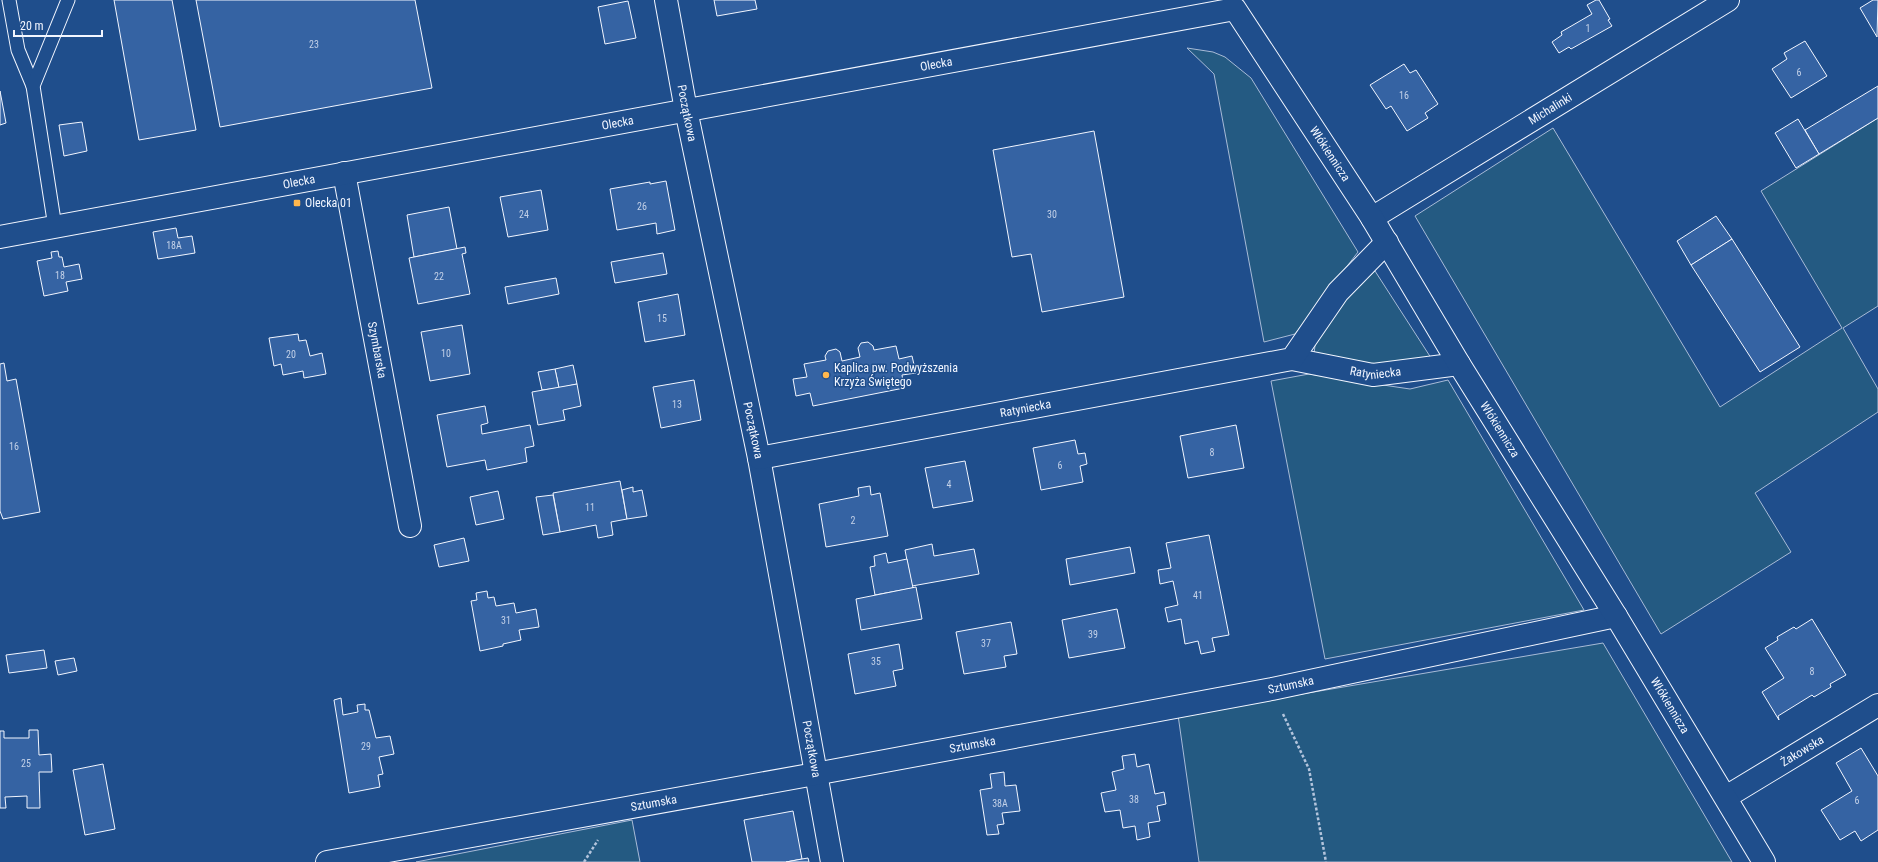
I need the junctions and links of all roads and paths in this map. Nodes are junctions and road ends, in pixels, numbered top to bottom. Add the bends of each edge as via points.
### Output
1 (9, 0) edge
2 (68, 0) edge
3 (666, 0) edge
4 (1728, 0) edge
5 (1232, 4) edge
6 (33, 86) junction
7 (686, 110) junction
8 (344, 173) junction
9 (1372, 218) junction
10 (54, 227) junction
11 (0, 237) edge
12 (1387, 242) junction
13 (1292, 359) junction
14 (1459, 364) junction
15 (759, 458) junction
16 (410, 526) dead end
17 (1616, 616) junction
18 (1272, 689) junction
19 (1878, 705) edge
20 (815, 774) junction
21 (1726, 797) junction
22 (327, 862) edge
23 (832, 862) edge
24 (1326, 862) edge
25 (1764, 862) edge

1 - 6 lane via 18,50
2 - 6 lane
3 - 7 street, Początkowa
4 - 9 street, Michalinki
5 - 7 street, Olecka
5 - 9 street, Włókiennicza
6 - 10 lane
7 - 8 street, Olecka
7 - 15 street, Początkowa
8 - 10 street, Olecka
8 - 16 street, Szymbarska
9 - 12 street, Włókiennicza
10 - 11 street, Olecka
12 - 13 street via 1338,292
12 - 14 street, Włókiennicza
13 - 14 street, Ratyniecka via 1374,375
13 - 15 street, Ratyniecka
14 - 17 street, Włókiennicza
15 - 20 street, Początkowa
17 - 18 street, Sztumska
17 - 21 street, Włókiennicza
18 - 20 street, Sztumska
18 - 24 path via 1309,769
19 - 21 street, Żakowska
20 - 22 street, Sztumska
20 - 23 street, Początkowa
21 - 25 street, Włókiennicza

